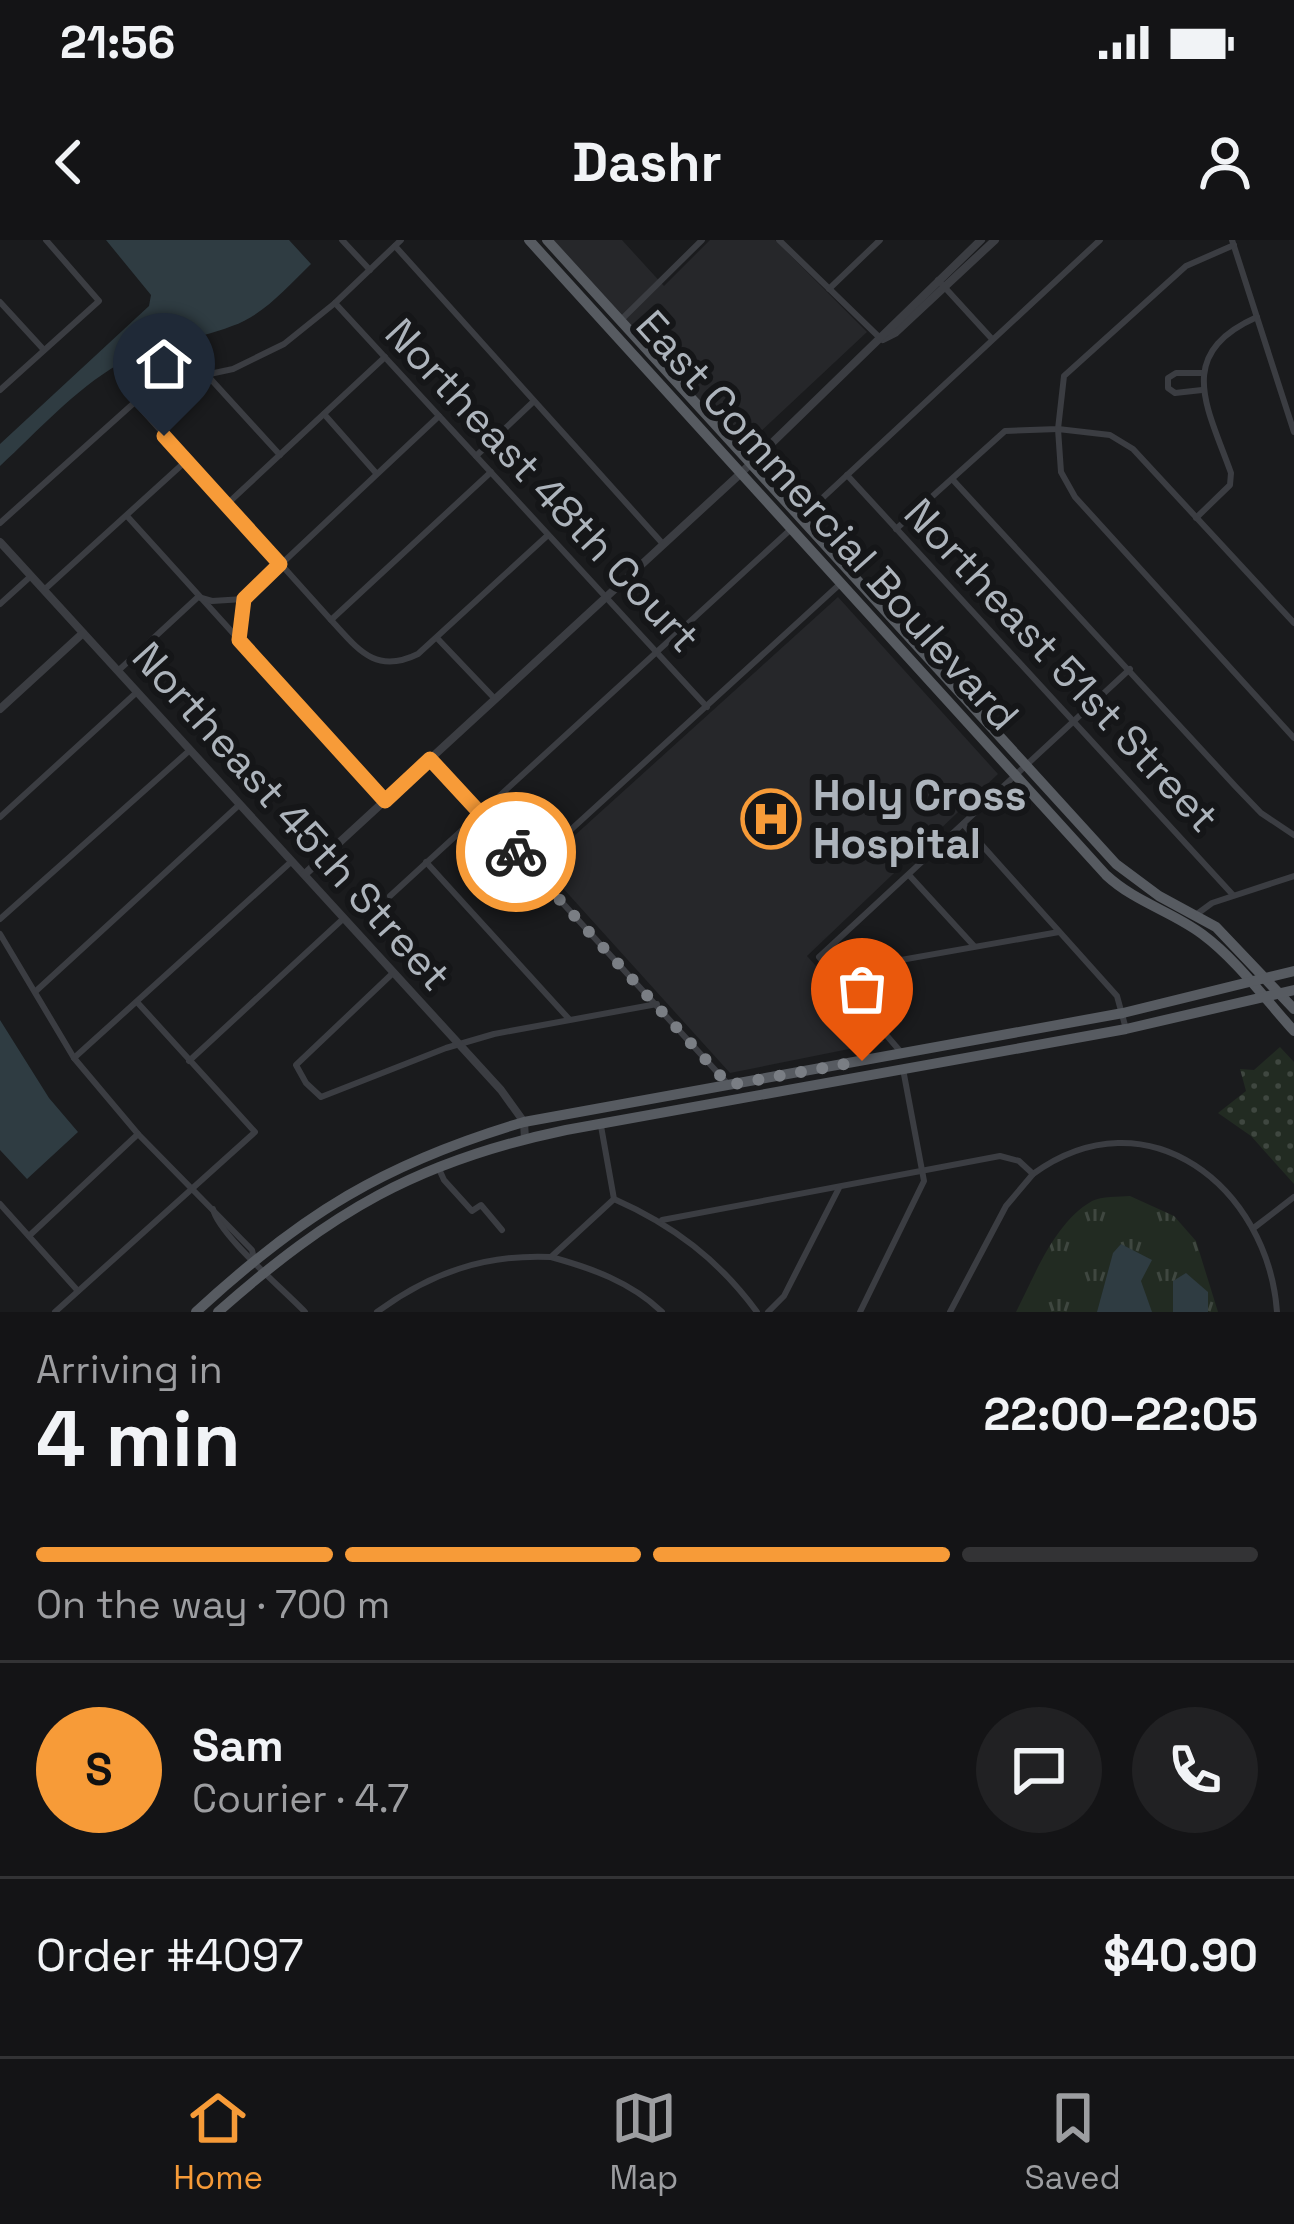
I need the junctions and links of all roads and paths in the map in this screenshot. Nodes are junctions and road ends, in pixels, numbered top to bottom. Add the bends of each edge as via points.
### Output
1 (46, 240) edge
2 (341, 240) edge
3 (529, 240) edge
4 (548, 240) edge
5 (681, 240) edge
6 (702, 240) edge
7 (779, 240) edge
8 (880, 240) edge
9 (981, 240) edge
10 (995, 240) edge
11 (1100, 240) edge
12 (1233, 242) edge
13 (398, 243) edge
14 (692, 252) junction
15 (370, 270) junction
16 (942, 283) junction
17 (829, 289) junction
18 (0, 302) edge
19 (335, 303) junction
20 (1257, 317) junction
21 (620, 321) junction
22 (882, 339) junction
23 (993, 340) junction
24 (44, 350) junction
25 (385, 356) junction
26 (1203, 373) junction
27 (207, 375) junction
28 (0, 390) edge
29 (1202, 390) junction
30 (135, 402) junction
31 (533, 402) junction
32 (324, 414) junction
33 (440, 416) junction
34 (1293, 428) edge
35 (1058, 429) junction
36 (280, 455) junction
37 (476, 456) junction
38 (186, 461) junction
39 (745, 469) junction
40 (491, 472) junction
41 (376, 473) junction
42 (847, 476) junction
43 (953, 480) junction
44 (226, 506) junction
45 (127, 515) junction
46 (1196, 518) junction
47 (800, 519) junction
48 (0, 523) edge
49 (896, 529) junction
50 (790, 530) junction
51 (548, 535) junction
52 (0, 542) edge
53 (663, 544) junction
54 (280, 564) junction
55 (31, 576) junction
56 (840, 584) junction
57 (44, 590) junction
58 (199, 597) junction
59 (606, 597) junction
60 (244, 599) junction
61 (0, 604) edge
62 (331, 620) junction
63 (1294, 623) edge
64 (83, 633) junction
65 (437, 638) junction
66 (239, 640) junction
67 (894, 642) junction
68 (920, 651) junction
69 (656, 652) junction
70 (1130, 669) junction
71 (119, 670) junction
72 (137, 692) junction
73 (495, 699) junction
74 (706, 707) junction
75 (0, 709) edge
76 (1075, 723) junction
77 (1294, 739) edge
78 (190, 750) junction
79 (430, 759) junction
80 (1021, 771) junction
81 (385, 801) junction
82 (239, 805) junction
83 (480, 814) junction
84 (0, 817) edge
85 (963, 824) junction
86 (1294, 835) edge
87 (292, 861) junction
88 (426, 862) junction
89 (530, 866) junction
90 (305, 874) junction
91 (909, 874) junction
92 (1294, 876) edge
93 (1233, 895) junction
94 (390, 896) dead end
95 (1197, 914) junction
96 (344, 918) junction
97 (0, 919) edge
98 (1061, 932) junction
99 (0, 934) edge
100 (974, 946) junction
101 (1231, 962) junction
102 (1294, 971) edge
103 (832, 972) junction
104 (394, 973) junction
105 (1265, 979) junction
106 (1250, 983) junction
107 (1220, 990) junction
108 (1294, 990) edge
109 (36, 991) junction
110 (1280, 994) junction
111 (1264, 998) junction
112 (137, 1002) junction
113 (657, 1004) junction
114 (1294, 1009) edge
115 (1123, 1012) junction
116 (569, 1019) junction
117 (1126, 1029) junction
118 (1294, 1030) edge
119 (1011, 1034) junction
120 (460, 1046) junction
121 (932, 1049) junction
122 (997, 1052) junction
123 (902, 1054) junction
124 (74, 1058) junction
125 (189, 1061) junction
126 (903, 1069) junction
127 (875, 1074) junction
128 (729, 1085) junction
129 (616, 1105) junction
130 (524, 1122) junction
131 (600, 1124) junction
132 (138, 1134) junction
133 (525, 1139) junction
134 (438, 1166) junction
135 (922, 1170) junction
136 (1033, 1174) junction
137 (376, 1177) junction
138 (839, 1188) junction
139 (383, 1190) junction
140 (192, 1191) junction
141 (1294, 1197) edge
142 (614, 1199) junction
143 (0, 1204) edge
144 (662, 1220) junction
145 (1256, 1227) junction
146 (502, 1230) dead end
147 (29, 1236) junction
148 (551, 1257) junction
149 (254, 1258) junction
150 (265, 1270) junction
151 (79, 1292) junction
152 (55, 1312) edge
153 (196, 1312) edge
154 (218, 1312) edge
155 (305, 1312) edge
156 (376, 1312) edge
157 (662, 1312) edge
158 (757, 1312) edge
159 (769, 1312) edge
160 (860, 1312) edge
161 (950, 1312) edge
162 (1277, 1312) edge

1 - 24 street via 99,301
2 - 15 street, Northeast 48th Court
3 - 39 main road, East Commercial Boulevard
4 - 21 main road, East Commercial Boulevard
5 - 14 street
6 - 14 street
7 - 17 street
8 - 17 street
9 - 16 street
10 - 16 street
11 - 23 street
12 - 20 street
12 - 35 street via 1186,266 1064,376
13 - 15 street
13 - 31 street
14 - 21 street
15 - 19 street
16 - 22 street
16 - 23 street
17 - 22 street
18 - 24 street
19 - 25 street, Northeast 48th Court
19 - 27 street via 284,344
20 - 26 street via 1229,329
20 - 34 street
21 - 39 main road, East Commercial Boulevard
22 - 39 street
23 - 42 street
24 - 28 street
25 - 32 street
25 - 33 street, Northeast 48th Court
26 - 29 street
26 - 29 street via 1168,378 1175,393
27 - 30 street
27 - 36 street
29 - 46 street via 1231,473 1224,493
30 - 38 street
30 - 48 street
31 - 37 street
31 - 53 street
32 - 36 street
32 - 41 street
33 - 37 street, Northeast 48th Court
33 - 41 street
35 - 43 street via 1005,431
35 - 46 street via 1122,440
35 - 77 street via 1061,472 1075,497
36 - 44 street
37 - 40 street, Northeast 48th Court
38 - 44 street
38 - 45 street
39 - 47 main road, East Commercial Boulevard
39 - 50 main road, East Commercial Boulevard
39 - 53 street
40 - 51 street, Northeast 48th Court
40 - 62 street
41 - 54 street
42 - 47 street
42 - 49 street, Northeast 51st Street
43 - 49 street
43 - 70 street
44 - 54 street
45 - 57 street
45 - 58 street
46 - 63 street
47 - 68 main road, East Commercial Boulevard
49 - 76 street, Northeast 51st Street
50 - 56 main road, East Commercial Boulevard
50 - 69 street
51 - 59 street, Northeast 48th Court
51 - 65 street
52 - 55 street, Northeast 45th Street
53 - 59 street
54 - 60 street
54 - 62 street
55 - 57 street, Northeast 45th Street
55 - 61 street
56 - 67 main road, East Commercial Boulevard
56 - 74 street
57 - 64 street, Northeast 45th Street
58 - 60 street
58 - 66 street
58 - 71 street
59 - 69 street, Northeast 48th Court
59 - 73 street
60 - 66 street
62 - 65 street via 375,659 402,662
64 - 71 street, Northeast 45th Street
64 - 75 street
65 - 73 street
66 - 81 street
67 - 68 main road
67 - 80 main road, East Commercial Boulevard
68 - 80 main road, East Commercial Boulevard
69 - 74 street, Northeast 48th Court
69 - 83 street
70 - 76 street
70 - 86 street via 1261,813
71 - 72 street, Northeast 45th Street
72 - 78 street, Northeast 45th Street
72 - 84 street
73 - 79 street
74 - 89 street
76 - 80 street
76 - 93 street, Northeast 51st Street
78 - 82 street, Northeast 45th Street
78 - 97 street
79 - 81 street
79 - 83 street
80 - 85 street
80 - 95 main road, East Commercial Boulevard via 1117,865
80 - 101 main road, East Commercial Boulevard via 1117,885 1200,932
81 - 90 street
82 - 87 street, Northeast 45th Street
82 - 109 street
83 - 88 street
83 - 89 street
85 - 91 street
85 - 98 street
87 - 90 street, Northeast 45th Street
87 - 112 street
88 - 94 street
88 - 116 street
89 - 113 street
90 - 96 street, Northeast 45th Street
91 - 100 street
91 - 103 street via 819,957
92 - 93 street
93 - 95 street
95 - 105 main road, East Commercial Boulevard
96 - 104 street, Northeast 45th Street
96 - 125 street
98 - 100 street
98 - 115 street
99 - 109 street
100 - 103 street
101 - 106 main road, East Commercial Boulevard
101 - 107 main road
102 - 105 main road
103 - 123 street
104 - 120 street, Northeast 45th Street
104 - 120 street via 296,1065 306,1083 321,1097
105 - 106 main road
105 - 110 main road, East Commercial Boulevard
106 - 107 main road
106 - 111 main road, East Commercial Boulevard
107 - 115 main road
108 - 110 main road
109 - 124 street
110 - 111 main road
110 - 114 main road, East Commercial Boulevard
111 - 117 main road
111 - 118 main road, East Commercial Boulevard
112 - 124 street
112 - 125 street
113 - 116 street
113 - 128 street
115 - 117 street
115 - 119 main road
116 - 120 street
117 - 122 main road
119 - 121 main road
119 - 122 main road
120 - 130 street, Northeast 45th Street
121 - 123 main road
121 - 126 main road
122 - 126 main road
123 - 127 main road
123 - 128 main road
124 - 132 street
125 - 140 street via 256,1132
126 - 127 main road
126 - 135 street
127 - 131 main road
128 - 129 main road
129 - 130 main road
129 - 131 main road
130 - 133 street
130 - 137 main road
131 - 133 main road
131 - 142 street
132 - 140 street
132 - 147 street
133 - 134 main road
134 - 139 main road
134 - 146 street via 472,1211 481,1205
135 - 136 street via 1010,1156
135 - 138 street
135 - 160 street via 922,1191
136 - 145 street via 1096,1144 1157,1148 1209,1173
136 - 161 street via 1006,1206
137 - 139 street
137 - 149 main road
138 - 144 street
138 - 159 street
139 - 150 main road
140 - 149 street
140 - 151 street
141 - 145 street
142 - 144 street
142 - 148 street
143 - 147 street
144 - 158 street
145 - 162 street
147 - 151 street
148 - 156 street via 509,1255 452,1269
148 - 157 street via 627,1285
149 - 150 street
149 - 153 main road
150 - 154 main road
150 - 155 street
151 - 152 street

